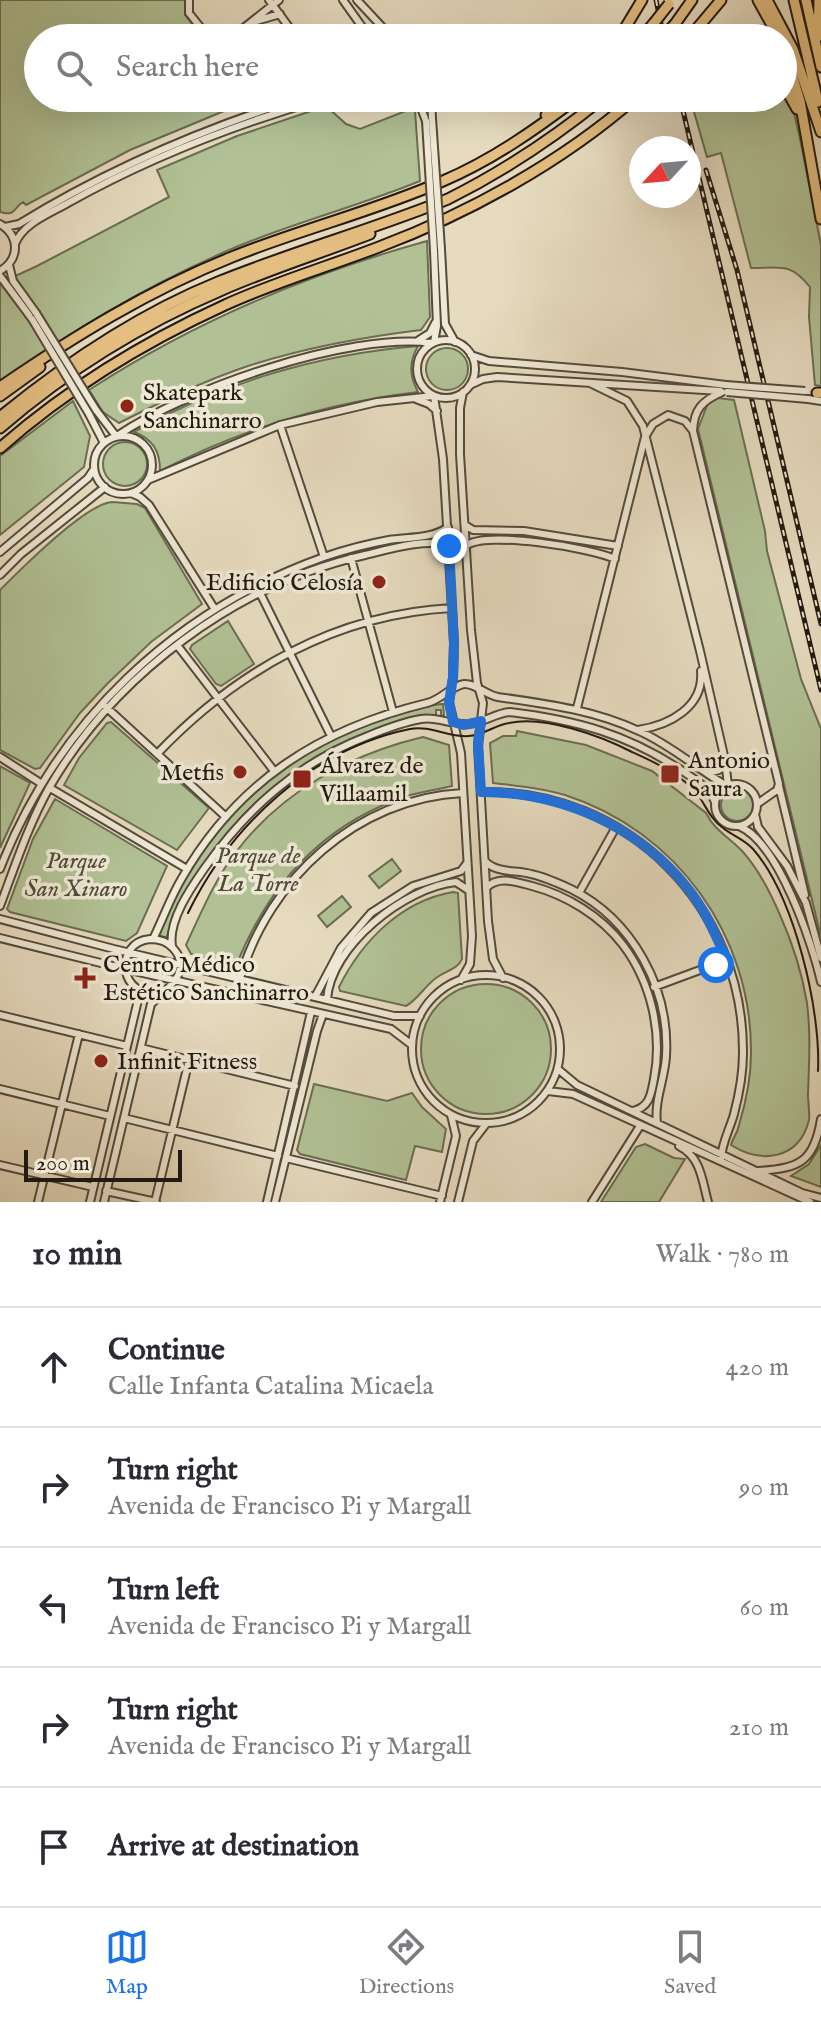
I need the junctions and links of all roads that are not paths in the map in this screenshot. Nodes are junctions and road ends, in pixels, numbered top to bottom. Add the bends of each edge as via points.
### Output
1 (189, 0) edge
2 (343, 0) edge
3 (357, 0) edge
4 (642, 0) edge
5 (692, 0) edge
6 (721, 0) edge
7 (758, 0) edge
8 (767, 0) edge
9 (794, 0) edge
10 (806, 0) edge
11 (819, 0) edge
12 (273, 2) edge
13 (671, 2) edge
14 (280, 14) junction
15 (250, 23) joint
16 (198, 24) edge
17 (287, 24) edge
18 (360, 24) edge
19 (379, 24) edge
20 (627, 24) edge
21 (653, 24) edge
22 (675, 24) edge
23 (701, 24) edge
24 (771, 24) edge
25 (780, 24) edge
26 (797, 61) edge
27 (820, 62) edge
28 (797, 85) edge
29 (797, 110) edge
30 (257, 112) edge
31 (280, 112) edge
32 (425, 112) edge
33 (430, 112) edge
34 (549, 112) edge
35 (558, 112) edge
36 (586, 112) edge
37 (614, 112) edge
38 (821, 116) edge
39 (429, 120) junction
40 (573, 122) junction
41 (821, 132) edge
42 (806, 138) junction
43 (520, 139) junction
44 (821, 219) edge
45 (2, 225) edge
46 (15, 244) junction
47 (437, 250) junction
48 (9, 265) junction
49 (0, 274) edge
50 (125, 309) junction
51 (34, 316) junction
52 (437, 320) junction
53 (416, 341) junction
54 (455, 342) junction
55 (433, 343) junction
56 (471, 355) junction
57 (590, 383) junction
58 (470, 385) junction
59 (0, 387) edge
60 (725, 389) junction
61 (463, 392) junction
62 (0, 396) edge
63 (434, 396) junction
64 (818, 396) edge
65 (412, 398) junction
66 (438, 413) junction
67 (94, 414) junction
68 (0, 417) edge
69 (280, 425) junction
70 (0, 428) edge
71 (693, 431) junction
72 (117, 436) junction
73 (645, 437) junction
74 (104, 443) junction
75 (0, 448) edge
76 (652, 461) junction
77 (94, 469) junction
78 (638, 471) junction
79 (147, 482) junction
80 (105, 487) junction
81 (131, 493) junction
82 (149, 505) junction
83 (465, 524) junction
84 (448, 527) junction
85 (449, 546) junction
86 (466, 546) junction
87 (618, 546) junction
88 (0, 552) edge
89 (324, 557) junction
90 (351, 558) junction
91 (615, 559) junction
92 (0, 575) edge
93 (260, 593) junction
94 (214, 608) junction
95 (452, 608) junction
96 (368, 622) junction
97 (205, 624) junction
98 (177, 645) junction
99 (700, 651) junction
100 (290, 652) junction
101 (131, 673) junction
102 (480, 690) junction
103 (450, 691) junction
104 (218, 697) junction
105 (577, 708) junction
106 (107, 711) junction
107 (393, 712) junction
108 (481, 721) junction
109 (453, 722) junction
110 (638, 730) junction
111 (331, 736) junction
112 (157, 754) junction
113 (0, 757) edge
114 (725, 760) junction
115 (274, 771) junction
116 (708, 773) junction
117 (779, 784) junction
118 (727, 785) junction
119 (46, 786) junction
120 (481, 792) junction
121 (463, 793) junction
122 (715, 802) junction
123 (757, 804) junction
124 (755, 814) junction
125 (226, 817) junction
126 (739, 826) junction
127 (616, 827) junction
128 (485, 861) junction
129 (467, 863) junction
130 (0, 869) edge
131 (187, 869) junction
132 (486, 888) junction
133 (469, 891) junction
134 (579, 893) junction
135 (806, 903) junction
136 (0, 906) edge
137 (0, 919) edge
138 (0, 938) edge
139 (153, 939) junction
140 (172, 946) junction
141 (129, 953) junction
142 (821, 958) edge
143 (727, 960) junction
144 (181, 964) junction
145 (125, 969) junction
146 (240, 978) junction
147 (503, 978) junction
148 (176, 980) junction
149 (461, 980) junction
150 (821, 982) edge
151 (656, 986) junction
152 (134, 987) junction
153 (647, 991) junction
154 (163, 992) junction
155 (315, 997) junction
156 (327, 1000) junction
157 (311, 1012) junction
158 (323, 1014) junction
159 (0, 1015) edge
160 (420, 1016) junction
161 (79, 1034) junction
162 (412, 1045) junction
163 (127, 1046) junction
164 (141, 1048) junction
165 (189, 1060) junction
166 (559, 1070) junction
167 (295, 1086) junction
168 (0, 1089) edge
169 (548, 1091) junction
170 (62, 1104) junction
171 (633, 1111) junction
172 (451, 1115) junction
173 (110, 1116) junction
174 (124, 1118) junction
175 (821, 1119) edge
176 (657, 1123) junction
177 (486, 1124) junction
178 (640, 1126) junction
179 (172, 1131) junction
180 (654, 1133) junction
181 (278, 1156) junction
182 (719, 1157) junction
183 (286, 1158) junction
184 (0, 1165) edge
185 (757, 1171) junction
186 (701, 1175) junction
187 (45, 1176) junction
188 (93, 1187) junction
189 (106, 1191) junction
190 (821, 1198) edge
191 (441, 1199) edge
192 (811, 1199) edge
193 (269, 1201) edge
194 (38, 1202) edge
195 (90, 1202) edge
196 (104, 1202) edge
197 (155, 1202) edge
198 (458, 1202) edge
199 (592, 1202) edge
200 (708, 1202) edge
201 (817, 1202) edge

1 - 16 street via 189,13
2 - 18 street
3 - 19 street
4 - 20 highway
5 - 22 highway, bridge
6 - 23 highway
7 - 24 highway
8 - 25 highway
9 - 38 highway
10 - 27 highway
11 - 27 highway
12 - 14 street
12 - 15 street
13 - 21 highway, bridge
14 - 15 street
14 - 17 street
26 - 41 highway
28 - 42 highway
29 - 42 highway
30 - 45 street via 170,145 19,224
31 - 46 street via 173,150 117,177 28,227
32 - 39 street
33 - 39 street
34 - 43 highway
35 - 43 highway
36 - 40 highway
37 - 75 highway via 481,203 184,324 78,387
39 - 47 street, bridge
40 - 68 highway via 448,199 214,283 175,303 76,359
40 - 70 highway via 519,165 449,203 218,291 159,320 81,366
42 - 44 highway
43 - 50 highway via 443,181 230,258
45 - 46 street
46 - 48 street
47 - 52 street
47 - 54 street via 445,324
48 - 49 street
48 - 51 street
49 - 51 street
50 - 59 highway
50 - 62 highway
51 - 67 street, bridge
52 - 53 street via 430,333
52 - 55 street
53 - 55 street
53 - 72 street via 309,357 264,370 156,413
54 - 55 street
54 - 56 street
55 - 63 street via 421,354 417,369 420,382
56 - 58 street
56 - 60 street
57 - 58 street via 495,377
57 - 60 street
57 - 73 street via 627,401
58 - 61 street
60 - 64 street, bridge
60 - 64 street, bridge via 805,391
60 - 71 street via 702,402
61 - 63 street via 450,398
61 - 83 street
63 - 65 street
63 - 66 street
65 - 66 street
65 - 69 street
66 - 84 street
67 - 72 street
67 - 74 street
69 - 79 street
69 - 89 street
71 - 73 street via 685,421 668,415
71 - 117 street
72 - 74 street
72 - 79 street via 145,445 153,466
73 - 76 street
73 - 78 street
74 - 77 street
76 - 78 street
76 - 99 street
77 - 80 street
77 - 88 street
78 - 87 street
79 - 81 street
79 - 82 street
80 - 81 street
80 - 92 street
81 - 82 street
82 - 94 street
83 - 86 street
83 - 87 street via 473,530 524,531
84 - 85 street
84 - 89 street
85 - 90 street via 430,543
85 - 95 street
86 - 91 street via 484,540 545,543
86 - 102 street
87 - 91 street
89 - 94 street
90 - 93 street
90 - 96 street
91 - 105 street
93 - 97 street
93 - 100 street
94 - 97 street
94 - 101 street
95 - 96 street
95 - 103 street
96 - 100 street
96 - 107 street
97 - 98 street
98 - 104 street
98 - 106 street
99 - 110 street via 702,683 688,708 662,725
99 - 114 street
100 - 104 street
100 - 111 street
101 - 106 street via 105,705
101 - 119 street via 70,741
102 - 103 street via 466,684
102 - 105 street via 495,697
102 - 108 street
103 - 107 street via 433,702
103 - 109 street
104 - 112 street
104 - 115 street
105 - 110 street
106 - 112 street
106 - 119 street
107 - 111 street
108 - 109 street
108 - 120 street
108 - 122 street via 510,712 586,724 657,754 707,789
109 - 121 street
109 - 140 street via 431,718 395,725 346,744 288,777 228,837 195,882 173,925
110 - 116 street
111 - 115 street
112 - 125 street
113 - 119 street
114 - 116 street via 719,770
114 - 118 street
115 - 125 street
116 - 118 street
117 - 123 street
117 - 135 street
118 - 122 street
118 - 123 street via 748,787
119 - 130 street via 14,832
119 - 131 street
119 - 136 street
120 - 127 street via 561,802
120 - 128 street
121 - 129 street
121 - 146 street via 379,815 324,848 277,897 256,933
122 - 126 street via 720,818
123 - 124 street
124 - 126 street
124 - 135 street
125 - 131 street
126 - 150 street via 758,842 786,883
127 - 134 street
127 - 143 street via 652,851 690,892
128 - 132 street
128 - 134 street
129 - 133 street
129 - 155 street via 459,872 396,895 371,913 341,948
131 - 139 street
132 - 147 street via 493,959
132 - 153 street via 499,880 526,884 584,910 623,945
133 - 149 street via 471,962
133 - 156 street via 456,882 438,886 377,919 344,956
134 - 151 street via 625,933
135 - 142 street
137 - 141 street
138 - 145 street
139 - 140 street
139 - 141 street
140 - 144 street
141 - 144 street
141 - 145 street
143 - 151 street
143 - 182 street via 740,1007 743,1056 735,1113
144 - 146 street
144 - 148 street
145 - 148 street
145 - 152 street
146 - 155 street
147 - 149 street
147 - 166 street via 531,990 551,1013 560,1044
148 - 154 street
148 - 157 street
149 - 160 street via 436,995
151 - 153 street
151 - 176 street via 667,1040
152 - 154 street
152 - 163 street via 138,1000
153 - 171 street via 656,1025 656,1068 647,1104
154 - 164 street via 151,1004
155 - 156 street
156 - 160 street via 394,1016
157 - 158 street
157 - 167 street
158 - 162 street via 391,1029
158 - 183 street
159 - 161 street
160 - 162 street
161 - 163 street
161 - 170 street
162 - 172 street via 421,1084
163 - 173 street
164 - 165 street
164 - 174 street
165 - 167 street
165 - 179 street
166 - 169 street
166 - 171 street via 570,1081
167 - 181 street
168 - 170 street
169 - 177 street via 526,1112
169 - 178 street via 573,1094
170 - 173 street
170 - 187 street
171 - 176 street
172 - 177 street
172 - 191 street via 456,1136
173 - 188 street
174 - 179 street
174 - 189 street
175 - 185 street via 815,1144 802,1162 784,1170
176 - 182 street
177 - 198 street via 473,1141
178 - 180 street
178 - 199 street
179 - 181 street
179 - 197 street
180 - 182 street
180 - 186 street via 691,1153
181 - 193 street
182 - 185 street
182 - 186 street via 704,1165
182 - 192 street
183 - 191 street
183 - 193 street
184 - 187 street
185 - 192 street
186 - 200 street
187 - 188 street
187 - 194 street
188 - 195 street
189 - 196 street
189 - 197 street
190 - 192 street
192 - 201 street

